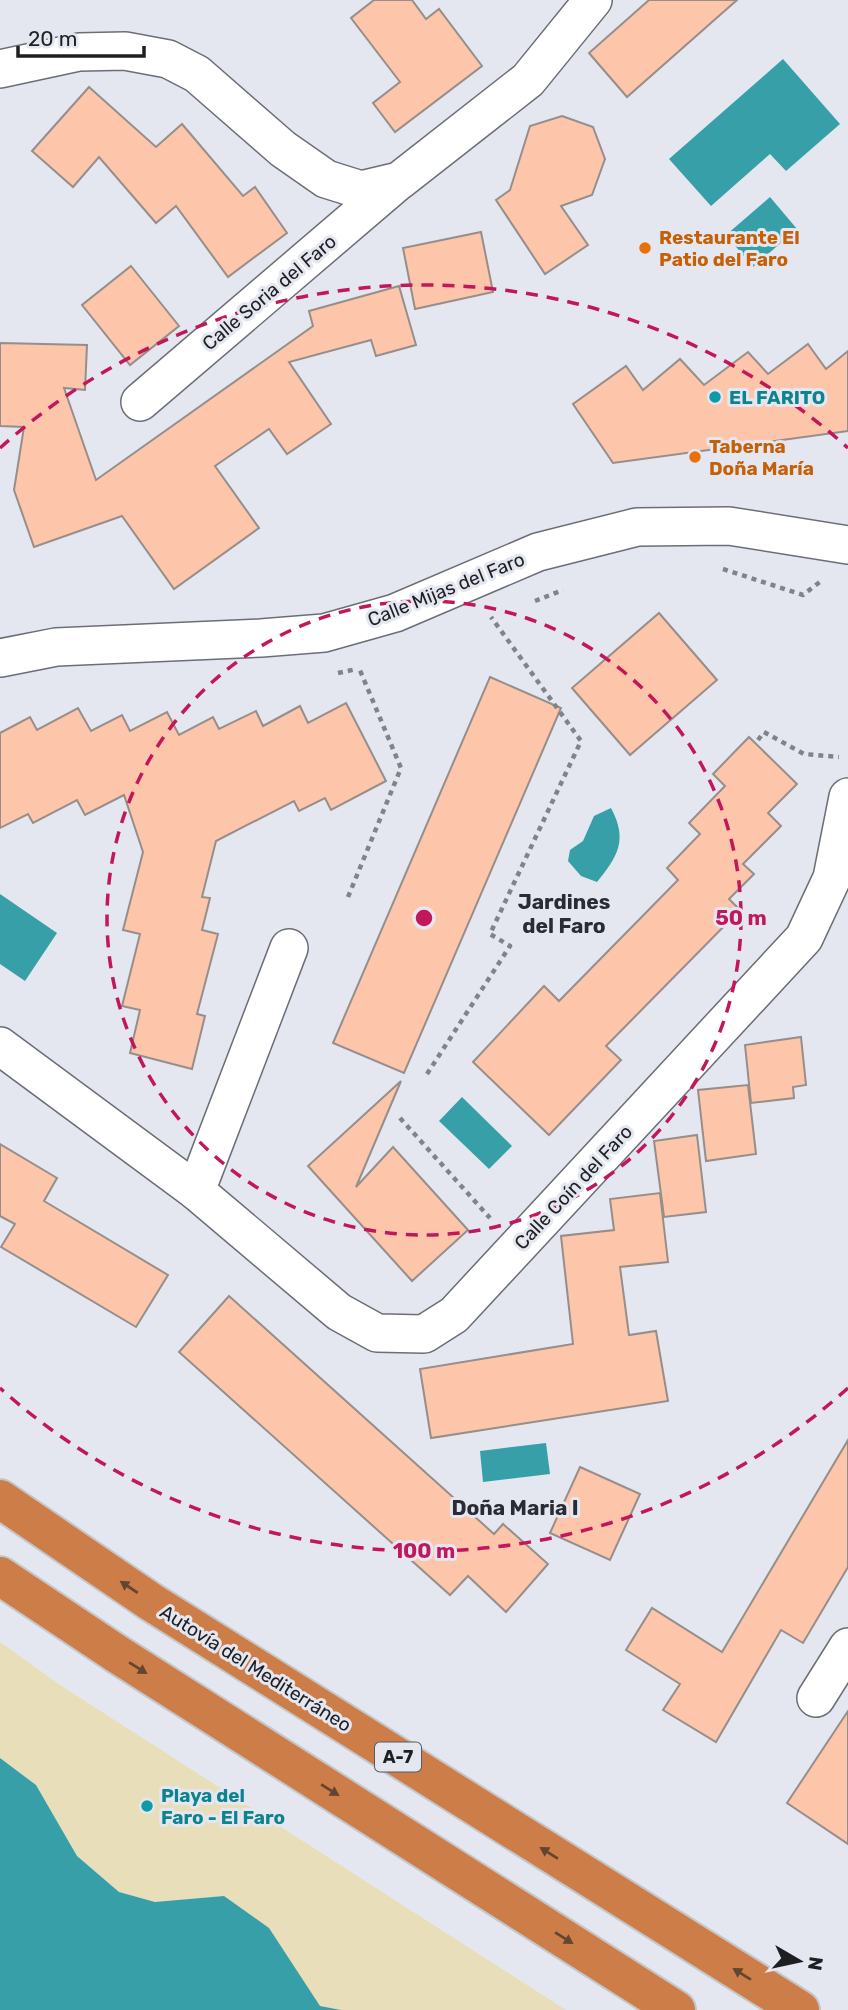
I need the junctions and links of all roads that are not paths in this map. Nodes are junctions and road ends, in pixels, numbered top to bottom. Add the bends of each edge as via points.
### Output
1 (593, 0) edge
2 (0, 69) edge
3 (399, 181) junction
4 (140, 402) dead end
5 (848, 545) edge
6 (0, 658) edge
7 (848, 797) edge
8 (289, 948) dead end
9 (0, 1046) edge
10 (196, 1191) junction
11 (0, 1499) edge
12 (0, 1576) edge
13 (848, 1647) edge
14 (816, 1698) dead end
15 (676, 2010) edge
16 (800, 2010) edge

1 - 3 street, Calle Soria del Faro via 528,80
2 - 3 street via 79,52 125,51 168,59 197,74 283,149 326,179 361,190
3 - 4 street, Calle Soria del Faro
5 - 6 street, Calle Mijas del Faro via 729,526 637,527 538,552 395,613 324,633 56,647
7 - 10 street, Calle Coín del Faro via 832,878 804,938 454,1315 424,1334 377,1333 339,1312
8 - 10 street
9 - 10 street, Calle Coín del Faro
16 -> 11 highway, Autovía del Mediterráneo / A-7 via 151,1602
12 -> 15 highway
13 - 14 street

